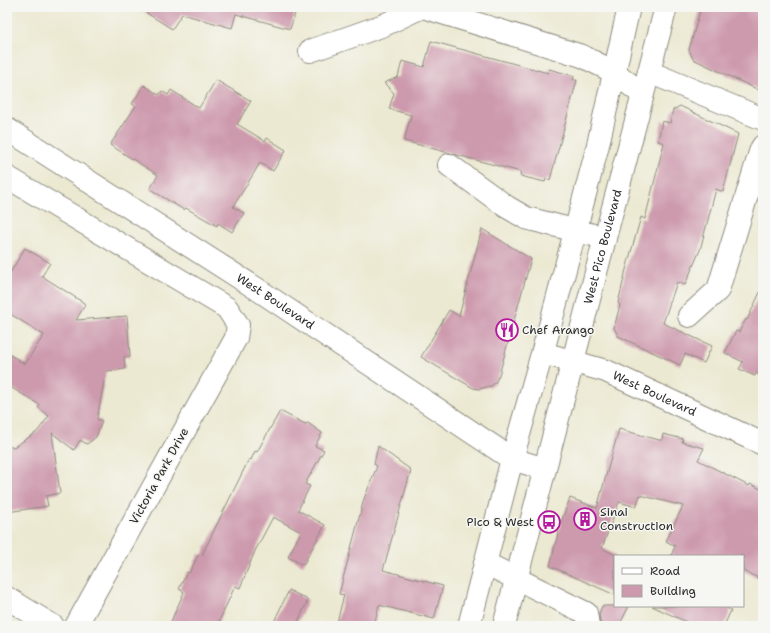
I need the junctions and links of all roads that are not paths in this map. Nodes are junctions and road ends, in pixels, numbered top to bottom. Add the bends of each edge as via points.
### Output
1 (423, 7) edge
2 (629, 7) edge
3 (666, 7) edge
4 (310, 51) dead end
5 (614, 72) junction
6 (649, 72) junction
7 (642, 94) junction
8 (763, 119) edge
9 (8, 129) edge
10 (763, 146) edge
11 (449, 165) dead end
12 (7, 177) edge
13 (576, 230) junction
14 (604, 238) junction
15 (689, 316) dead end
16 (543, 352) junction
17 (574, 361) junction
18 (763, 444) edge
19 (512, 459) junction
20 (546, 469) junction
21 (485, 563) junction
22 (517, 579) junction
23 (7, 598) edge
24 (53, 626) edge
25 (76, 626) edge
26 (469, 626) edge
27 (504, 626) edge
28 (588, 626) edge

1 - 4 street via 384,25
1 - 5 street via 582,56
2 - 5 street
3 - 6 street, West Pico Boulevard
5 - 7 street
5 - 13 street
6 - 7 street, West Pico Boulevard
6 - 8 street
7 - 14 street, West Pico Boulevard
9 - 19 street, West Boulevard via 257,289
10 - 15 street via 718,290
11 - 13 street via 526,218
12 - 25 street, Victoria Park Drive via 227,308 238,325 236,338
13 - 14 street
13 - 16 street
14 - 17 street, West Pico Boulevard
16 - 17 street, West Boulevard
16 - 19 street
17 - 18 street, West Boulevard via 606,371
17 - 20 street, West Pico Boulevard
19 - 20 street, West Boulevard
19 - 21 street
20 - 22 street, West Pico Boulevard
21 - 22 street
21 - 26 street
22 - 27 street, West Pico Boulevard
22 - 28 street via 586,613
23 - 24 street

